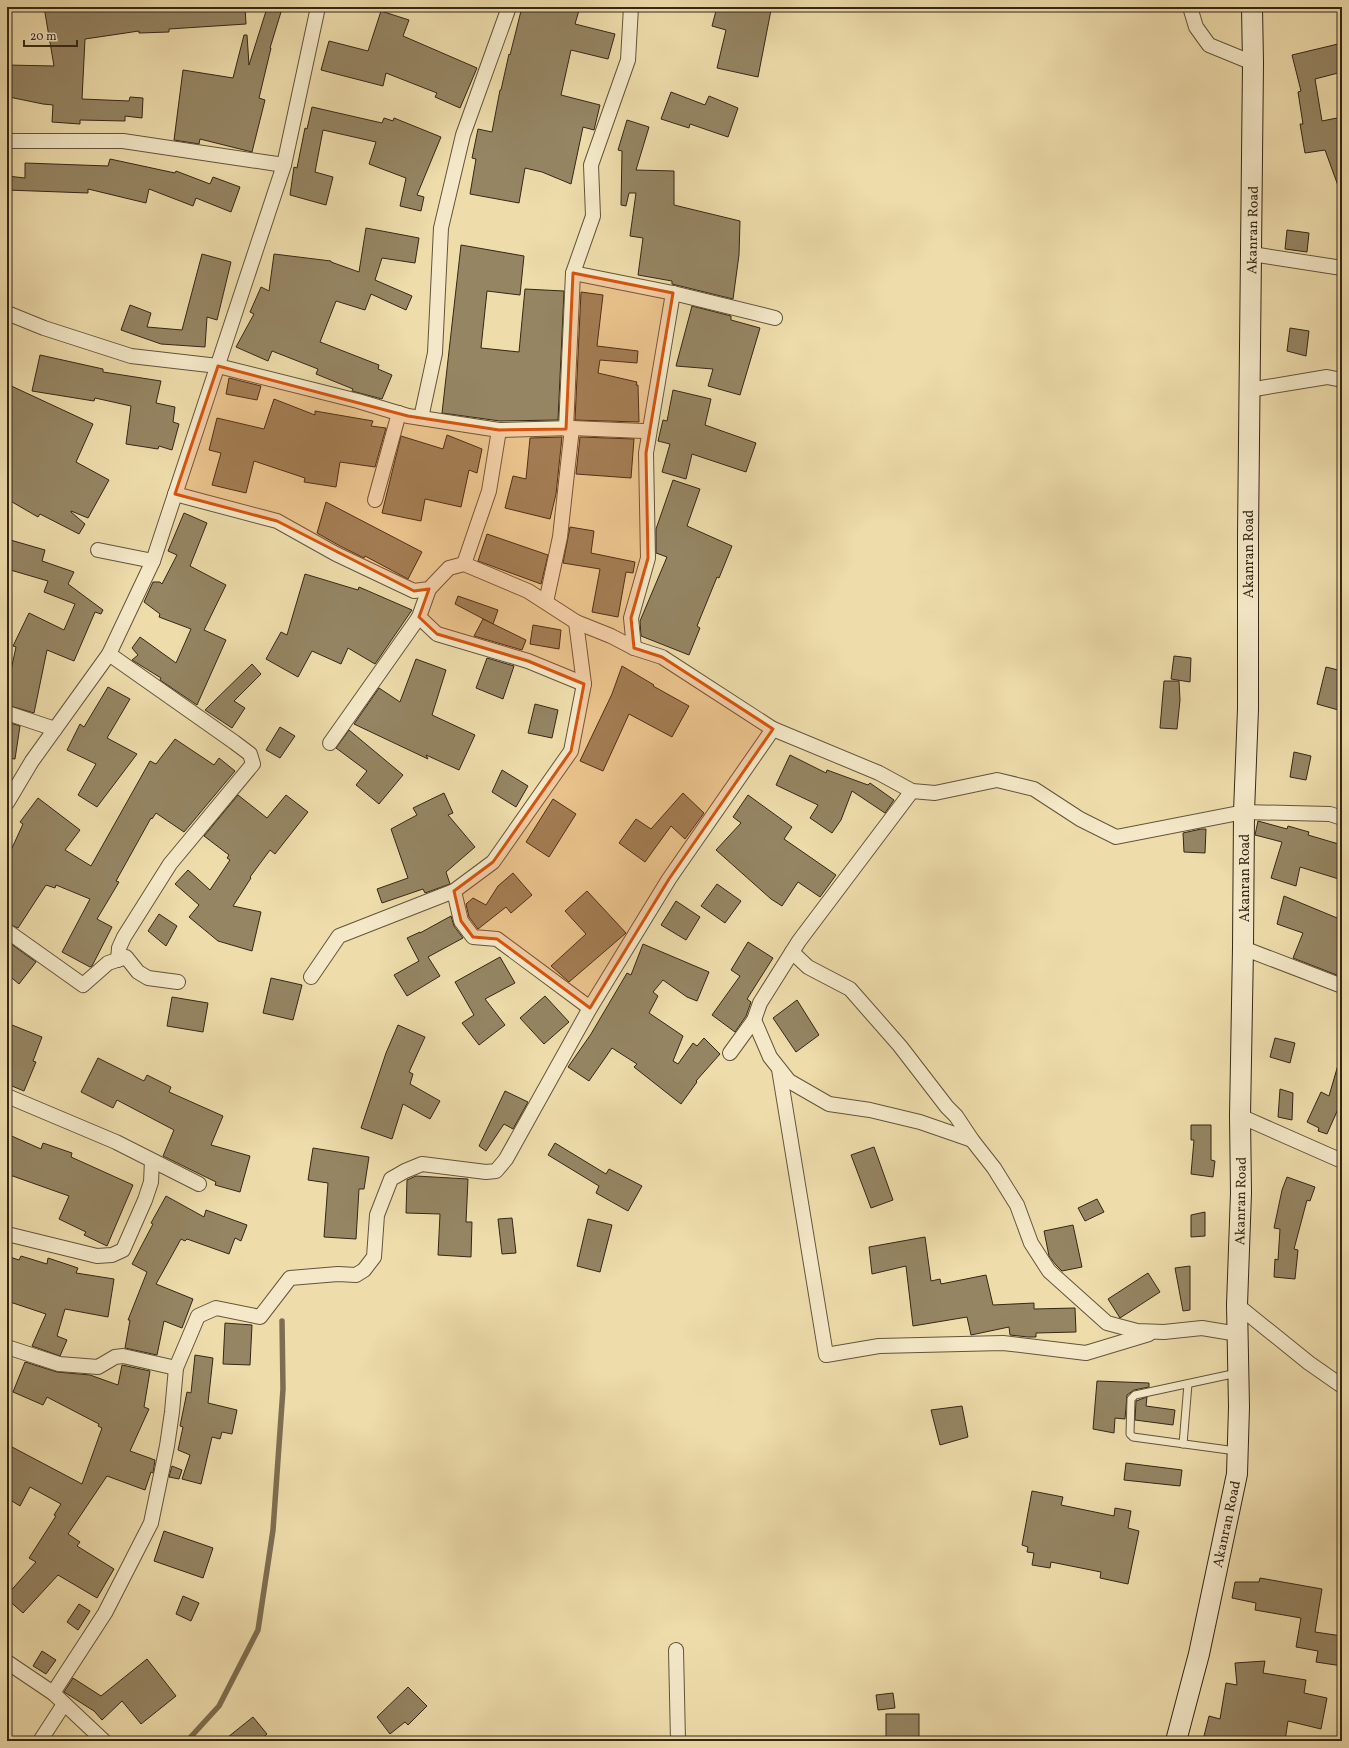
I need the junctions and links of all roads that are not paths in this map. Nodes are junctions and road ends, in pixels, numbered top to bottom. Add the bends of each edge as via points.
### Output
1 (318, 7) edge
2 (509, 7) edge
3 (631, 7) edge
4 (1190, 7) edge
5 (1252, 7) edge
6 (1253, 63) junction
7 (7, 142) edge
8 (284, 165) junction
9 (1252, 254) junction
10 (1342, 268) edge
11 (573, 273) junction
12 (673, 293) junction
13 (7, 314) edge
14 (775, 318) dead end
15 (218, 366) junction
16 (1342, 380) edge
17 (1249, 390) junction
18 (399, 413) junction
19 (422, 418) junction
20 (569, 429) junction
21 (499, 430) junction
22 (649, 434) junction
23 (175, 494) junction
24 (375, 500) dead end
25 (98, 550) dead end
26 (153, 561) junction
27 (464, 564) junction
28 (429, 590) junction
29 (546, 602) junction
30 (419, 618) junction
31 (632, 618) junction
32 (576, 622) junction
33 (611, 636) junction
34 (634, 648) junction
35 (109, 654) junction
36 (584, 684) junction
37 (7, 713) edge
38 (55, 728) junction
39 (773, 729) junction
40 (330, 743) dead end
41 (912, 791) junction
42 (7, 803) edge
43 (1244, 812) junction
44 (1342, 818) edge
45 (454, 891) junction
46 (7, 931) edge
47 (1244, 948) junction
48 (792, 952) junction
49 (118, 960) junction
50 (311, 976) dead end
51 (178, 982) dead end
52 (1342, 986) edge
53 (590, 1008) junction
54 (754, 1020) junction
55 (730, 1053) dead end
56 (779, 1068) junction
57 (7, 1096) edge
58 (1240, 1116) junction
59 (972, 1140) junction
60 (152, 1161) junction
61 (1342, 1161) edge
62 (199, 1184) dead end
63 (7, 1234) edge
64 (1237, 1305) junction
65 (1157, 1332) junction
66 (1238, 1334) junction
67 (7, 1347) edge
68 (176, 1368) junction
69 (1239, 1373) junction
70 (1188, 1384) junction
71 (1342, 1386) edge
72 (1183, 1444) junction
73 (1238, 1451) junction
74 (676, 1650) dead end
75 (7, 1662) edge
76 (53, 1693) junction
77 (64, 1704) junction
78 (40, 1741) edge
79 (104, 1741) edge
80 (678, 1741) edge
81 (1176, 1741) edge

1 - 8 street
2 - 19 street via 463,135 441,228 435,353
3 - 11 street via 628,60 591,165 593,216
4 - 6 street via 1196,27 1209,45
5 - 6 main road, Akanran Road
6 - 9 main road, Akanran Road
7 - 8 street via 123,141
8 - 15 street
9 - 10 street
9 - 17 main road, Akanran Road
11 - 12 street
11 - 20 street
12 - 14 street
12 - 22 street
13 - 15 street via 131,356
15 - 18 street
15 - 23 street
16 - 17 street via 1327,377
17 - 43 main road, Akanran Road via 1248,708
18 - 19 street
18 - 24 street
19 - 21 street
20 - 21 street
20 - 22 street via 643,431
20 - 29 street via 560,537
21 - 27 street via 489,490
22 - 31 street via 646,453 648,558
23 - 26 street
23 - 28 street via 277,521 336,554 414,591
25 - 26 street
26 - 35 street
27 - 28 street via 449,568
27 - 29 street via 528,591
28 - 30 street
29 - 32 street
30 - 36 street via 437,634 528,661
30 - 40 street
31 - 33 street
31 - 34 street
32 - 33 street
32 - 36 street
33 - 34 street
34 - 39 street via 662,657
35 - 38 street
35 - 49 street via 250,754 253,764 170,864 124,937 119,948
36 - 45 street via 571,752 493,862
37 - 38 street
38 - 42 street
39 - 41 street via 879,773
39 - 53 street via 669,879
41 - 43 street via 935,793 997,780 1034,789 1080,819 1116,837
41 - 48 street
43 - 44 street via 1330,814
43 - 47 main road, Akanran Road
45 - 50 street via 339,936
45 - 53 street via 461,921 473,937 497,939
46 - 49 street via 83,985 108,963
47 - 52 street
47 - 58 main road, Akanran Road
48 - 54 street via 760,1003
48 - 59 street via 808,967 850,989 900,1046
49 - 51 street via 126,957 138,972 148,978
53 - 68 street via 506,1160 496,1171 422,1164 391,1179 377,1215 374,1257 364,1270 356,1275 290,1278 260,1317 216,1308 198,1316
54 - 55 street
54 - 56 street via 770,1057
56 - 59 street via 789,1081 828,1104 870,1110 920,1122
56 - 65 street via 826,1355 879,1346 1003,1343 1086,1353
57 - 60 street via 116,1142
58 - 61 street
58 - 64 main road, Akanran Road via 1241,1193
59 - 65 street via 994,1168 1017,1205 1031,1243 1049,1271 1107,1323 1138,1331
60 - 62 street
60 - 63 street via 151,1182 124,1250 112,1255 97,1256
64 - 66 main road, Akanran Road
64 - 71 street
65 - 66 street via 1202,1328
66 - 69 main road, Akanran Road
67 - 68 street via 58,1364 98,1366 115,1357 123,1356
68 - 76 street via 167,1446 151,1523 105,1613
69 - 70 lane
69 - 73 main road, Akanran Road
70 - 72 lane
70 - 72 lane via 1136,1395 1131,1399 1130,1434 1133,1437
72 - 73 lane
73 - 81 main road, Akanran Road via 1237,1474 1199,1654
74 - 80 street
75 - 76 street
76 - 77 street
77 - 78 street
77 - 79 street

